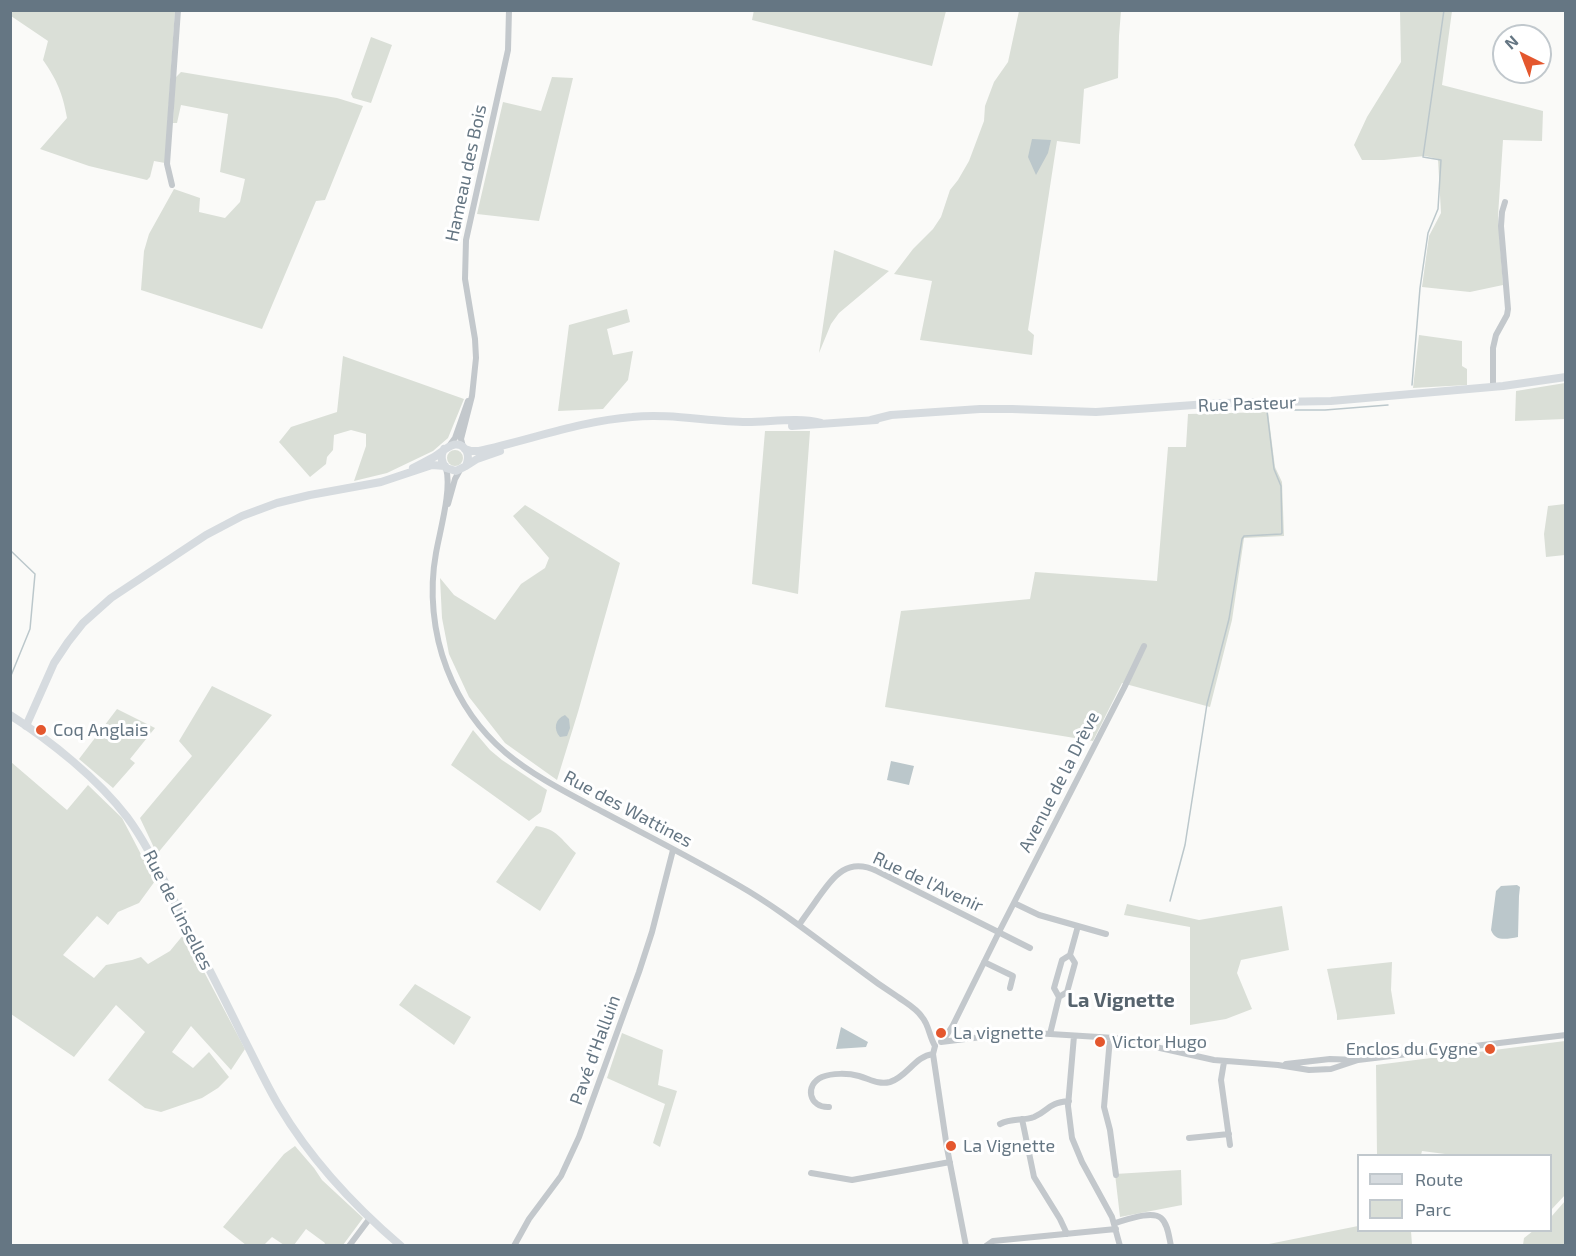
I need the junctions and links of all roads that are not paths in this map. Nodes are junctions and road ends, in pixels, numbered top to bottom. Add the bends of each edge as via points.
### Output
1 (178, 10) edge
2 (509, 10) edge
3 (172, 186) dead end
4 (1505, 202) dead end
5 (474, 377) junction
6 (1566, 377) edge
7 (1493, 387) junction
8 (527, 440) junction
9 (447, 448) junction
10 (464, 448) junction
11 (446, 467) junction
12 (463, 468) junction
13 (393, 479) junction
14 (443, 519) junction
15 (1144, 646) dead end
16 (10, 716) edge
17 (23, 724) junction
18 (673, 850) junction
19 (1014, 903) junction
20 (799, 925) junction
21 (1078, 926) junction
22 (999, 932) junction
23 (1106, 934) dead end
24 (1030, 948) dead end
25 (1070, 955) junction
26 (984, 962) junction
27 (1010, 988) dead end
28 (1059, 997) junction
29 (1050, 1034) junction
30 (1566, 1035) edge
31 (1074, 1036) junction
32 (1110, 1038) junction
33 (944, 1041) junction
34 (935, 1046) junction
35 (933, 1054) junction
36 (1224, 1062) junction
37 (1069, 1101) junction
38 (829, 1107) dead end
39 (1022, 1119) junction
40 (1000, 1124) dead end
41 (1229, 1134) junction
42 (1189, 1138) dead end
43 (1230, 1144) dead end
44 (950, 1162) junction
45 (811, 1173) dead end
46 (1116, 1175) dead end
47 (370, 1218) junction
48 (1115, 1226) junction
49 (1067, 1234) junction
50 (349, 1245) edge
51 (400, 1245) edge
52 (514, 1245) edge
53 (966, 1245) edge
54 (986, 1245) edge
55 (1120, 1245) edge
56 (1171, 1245) edge

1 - 3 street via 167,164
2 - 5 street, Hameau des Bois via 508,50 466,240 465,279 475,339
4 - 7 street via 1501,225 1508,312 1492,348
5 - 9 street, Hameau des Bois via 455,438
5 - 10 street, Hameau des Bois via 462,437
6 - 7 main road, Rue Pasteur
7 - 8 main road, Rue Pasteur via 1331,401 1222,403 1112,412 993,409 798,426 634,417 595,422
8 - 10 main road, Rue Pasteur via 477,451
8 - 12 main road, Rue Pasteur
9 - 10 main road via 456,444
9 - 11 main road via 441,458
9 - 13 main road
10 - 12 main road via 468,456
11 - 12 main road via 452,471
11 - 13 main road via 432,465
11 - 14 street, Rue des Wattines
12 - 14 street, Rue des Wattines via 455,479
13 - 17 main road via 304,496 237,518 119,592 75,632 59,654
14 - 18 street, Rue des Wattines via 433,570 435,620 447,670 475,720 498,747 529,771
15 - 19 street, Avenue de la Drève
16 - 17 main road, Rue de Linselles
17 - 47 main road, Rue de Linselles via 101,788 133,825 269,1088 331,1180
18 - 20 street, Rue des Wattines via 748,891
18 - 52 street, Pavé d'Halluin via 637,980 579,1137 561,1176
19 - 21 street via 1041,916
19 - 22 street, Avenue de la Drève
20 - 22 street, Rue de l'Avenir via 837,874 860,866
20 - 34 street, Rue des Wattines via 916,1010
21 - 23 street
21 - 25 street
22 - 24 street
22 - 26 street, Avenue de la Drève
25 - 28 street via 1062,960 1054,988
25 - 28 street via 1075,963 1067,992
26 - 27 street via 1013,976
26 - 33 street, Avenue de la Drève
28 - 29 street
29 - 31 street
29 - 33 street
30 - 36 street via 1358,1060 1320,1070
31 - 32 street
31 - 37 street
32 - 36 street
32 - 46 street via 1104,1107
33 - 34 street
34 - 35 street
35 - 38 street via 888,1082 873,1082 857,1075 822,1077 814,1082 811,1096 818,1105
35 - 44 street
36 - 41 street via 1221,1080
37 - 39 street via 1055,1103
37 - 48 street via 1076,1148
39 - 40 street
39 - 49 street via 1034,1177
41 - 42 street
41 - 43 street
44 - 45 street via 852,1180
44 - 53 street
47 - 50 street
47 - 51 main road, Rue de Linselles
48 - 49 street
48 - 55 street
48 - 56 street via 1138,1217 1158,1216 1165,1224
49 - 54 street via 993,1241

